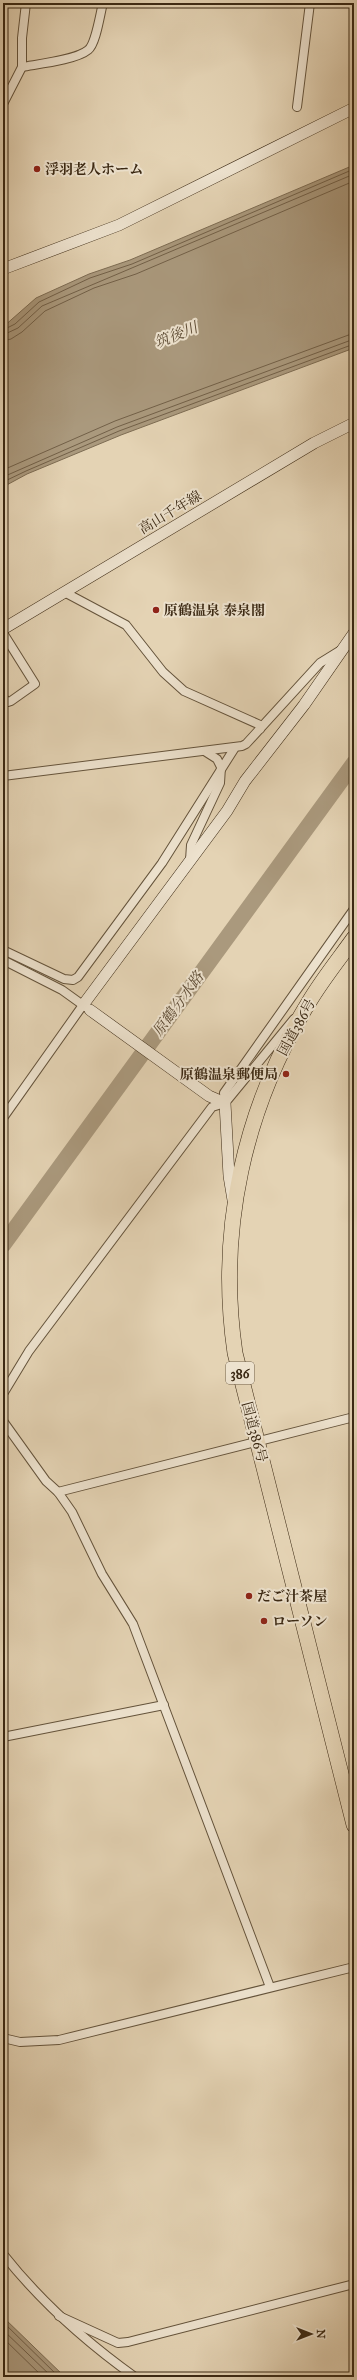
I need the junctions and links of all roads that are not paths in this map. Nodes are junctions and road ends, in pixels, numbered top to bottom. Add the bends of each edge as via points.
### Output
1 (26, 3) edge
2 (103, 3) edge
3 (310, 3) edge
4 (22, 67) junction
5 (3, 104) edge
6 (296, 107) dead end
7 (354, 108) edge
8 (3, 268) edge
9 (354, 424) edge
10 (66, 593) junction
11 (3, 629) edge
12 (354, 632) edge
13 (3, 633) edge
14 (341, 650) junction
15 (3, 698) edge
16 (260, 729) junction
17 (234, 749) junction
18 (205, 751) junction
19 (221, 767) junction
20 (3, 776) edge
21 (190, 861) junction
22 (354, 910) edge
23 (354, 938) edge
24 (3, 950) edge
25 (3, 960) edge
26 (309, 1002) junction
27 (87, 1008) junction
28 (225, 1102) junction
29 (3, 1118) edge
30 (234, 1203) junction
31 (3, 1394) edge
32 (354, 1417) edge
33 (3, 1421) edge
34 (257, 1440) junction
35 (58, 1492) junction
36 (164, 1705) junction
37 (3, 1737) edge
38 (354, 1825) edge
39 (354, 1966) edge
40 (270, 1987) junction
41 (3, 2038) edge
42 (3, 2254) edge
43 (354, 2284) edge
44 (59, 2316) junction
45 (135, 2377) edge

1 - 4 street
2 - 4 street via 89,50 78,55
3 - 6 street
4 - 5 street
7 - 8 street via 120,224
9 - 10 street, 高山千年線 via 310,445
10 - 11 street, 高山千年線
10 - 16 street via 126,625 163,672 184,690 260,725
12 - 14 street
13 - 15 street via 35,684 11,701
14 - 16 street via 320,664
14 - 21 street
16 - 17 street via 246,744
17 - 18 street
17 - 19 street
18 - 19 street via 218,759
18 - 20 street
19 - 21 street via 220,783 191,845
19 - 24 street via 162,863 74,980 64,979
21 - 27 street
22 - 28 street via 224,1093
23 - 26 highway, 国道386号 / 386
25 - 27 street via 62,990
26 - 28 street
26 - 30 highway, 国道386号 / 386 via 276,1063 256,1112
27 - 28 street via 210,1096
27 - 29 street
28 - 30 street via 229,1176
28 - 31 street via 212,1107 29,1351
30 - 34 highway, 国道386号 / 386 via 230,1257 232,1330 235,1353
32 - 34 street
33 - 35 street via 46,1481
34 - 35 street
34 - 38 highway, 国道386号 / 386
35 - 36 street via 72,1512 102,1574 133,1624
36 - 37 street
36 - 40 street
39 - 40 street
40 - 41 street via 59,2040 20,2042
42 - 44 street via 28,2286
43 - 44 street via 128,2342 118,2343
44 - 45 street

